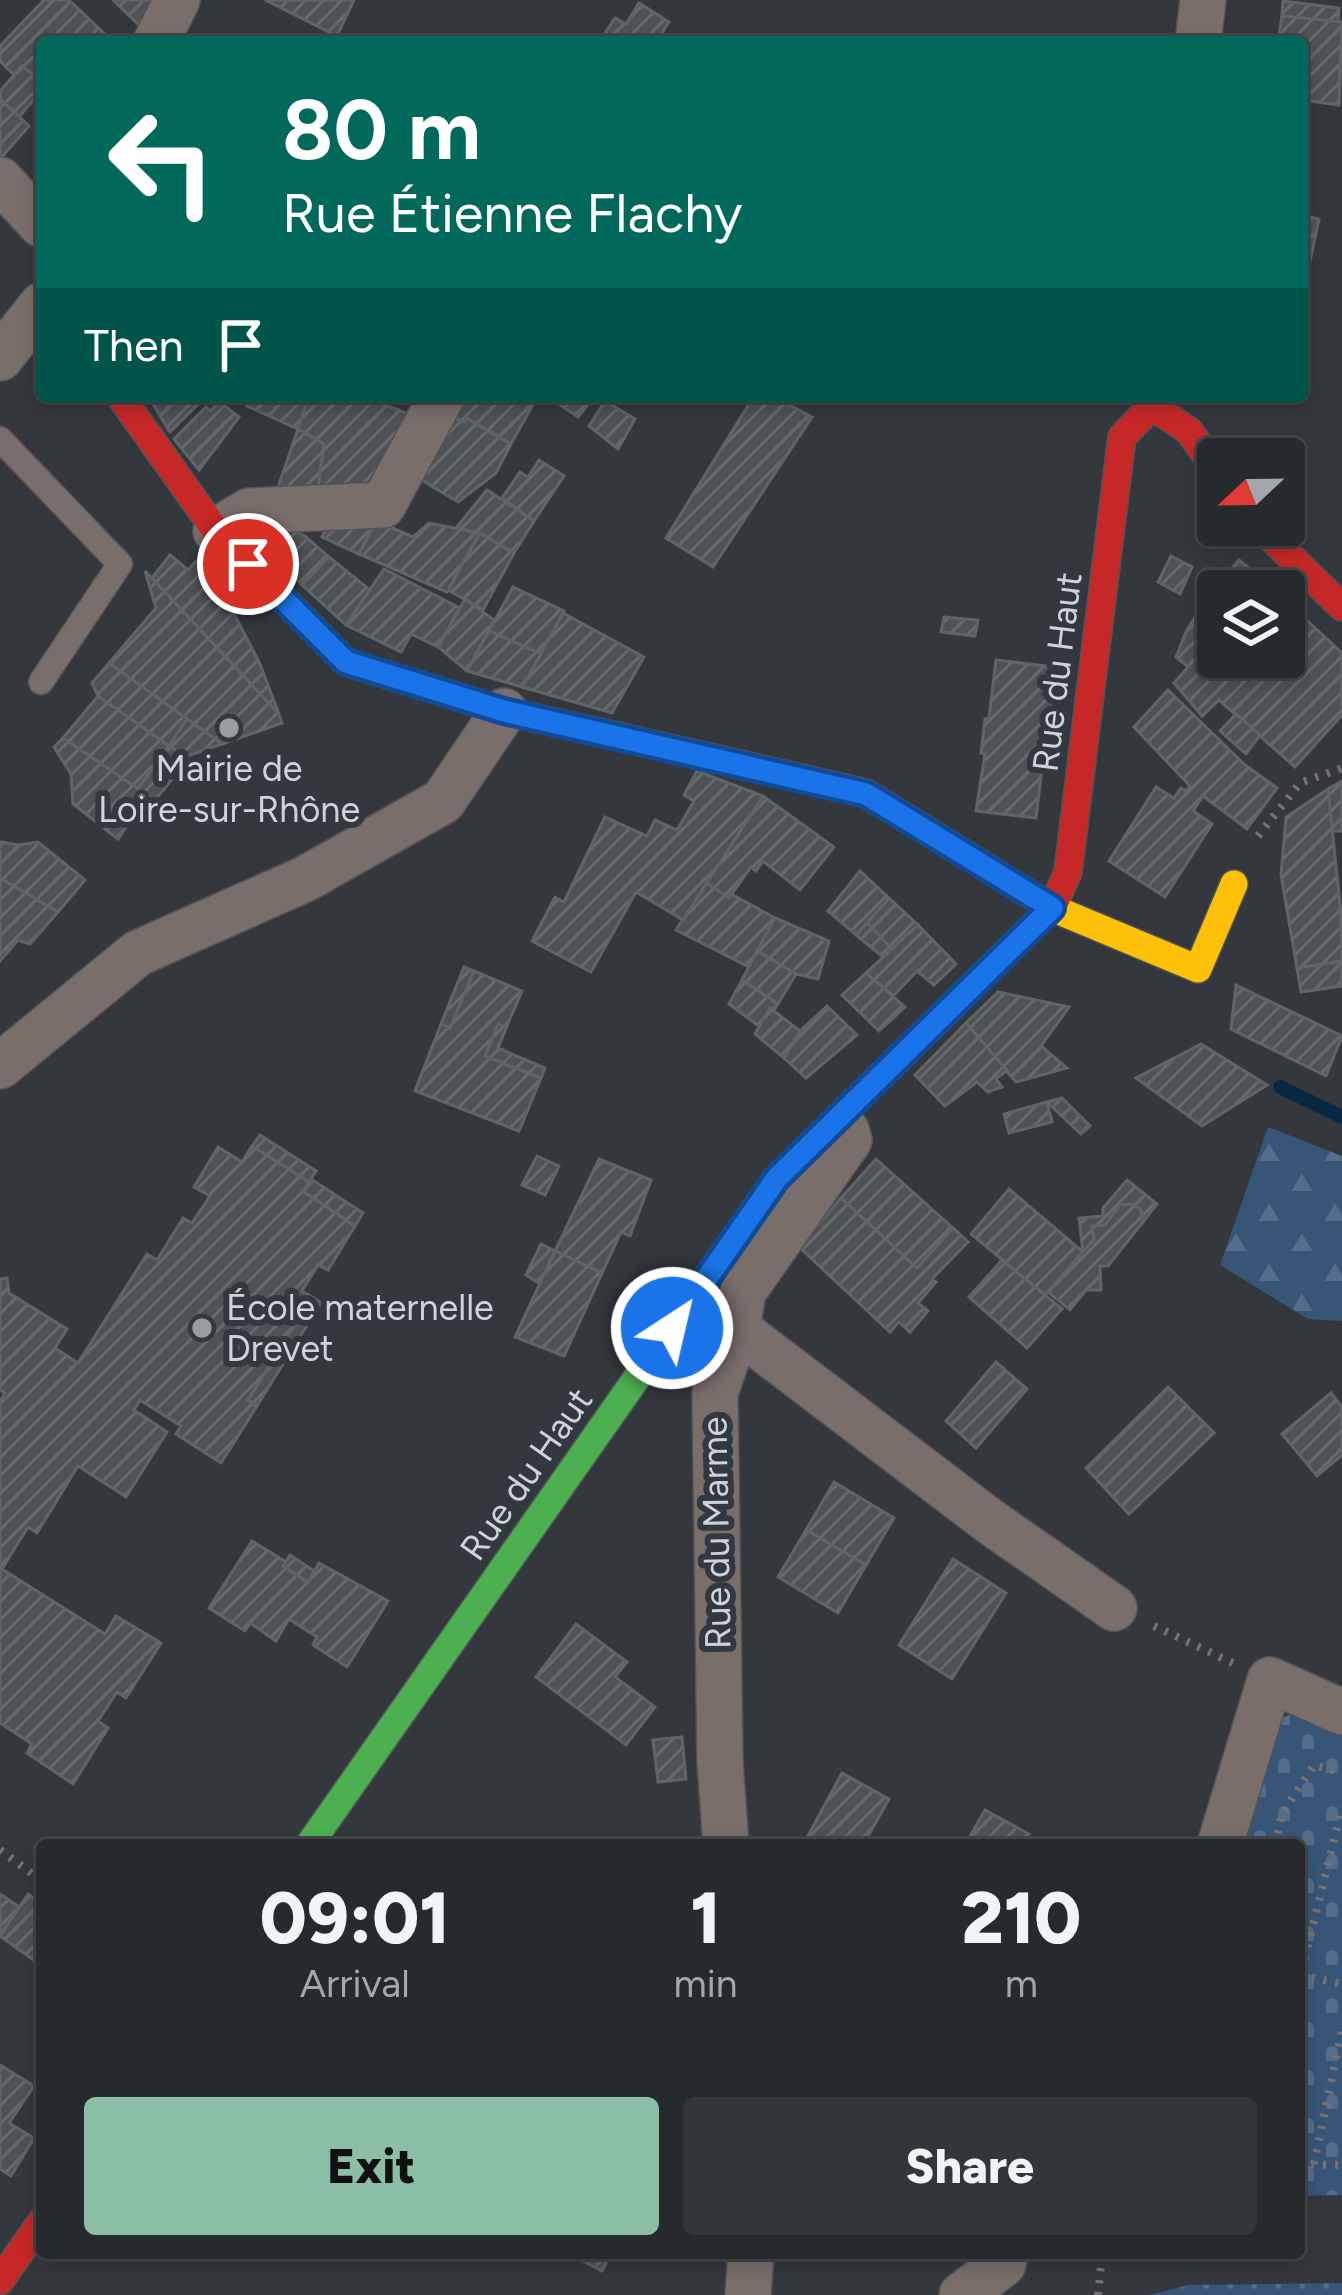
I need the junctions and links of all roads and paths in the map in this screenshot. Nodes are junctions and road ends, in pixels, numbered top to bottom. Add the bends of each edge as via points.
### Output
1 (177, 0) edge
2 (1203, 0) edge
3 (160, 36) edge
4 (1199, 36) edge
5 (0, 180) edge
6 (36, 219) edge
7 (36, 313) edge
8 (0, 358) edge
9 (124, 402) edge
10 (439, 402) edge
11 (1151, 402) edge
12 (1153, 402) edge
13 (0, 439) edge
14 (1197, 442) edge
15 (216, 531) junction
16 (1280, 546) edge
17 (1342, 607) edge
18 (41, 682) dead end
19 (504, 711) junction
20 (1342, 768) edge
21 (1234, 884) joint
22 (1052, 908) junction
23 (0, 1066) edge
24 (840, 1116) junction
25 (737, 1329) junction
26 (1114, 1608) joint
27 (1270, 1680) junction
28 (1342, 1712) edge
29 (1342, 1773) edge
30 (1342, 1807) edge
31 (313, 1839) edge
32 (726, 1839) edge
33 (1222, 1839) edge
34 (1276, 1839) edge
35 (0, 1850) edge
36 (36, 1877) edge
37 (1305, 1957) edge
38 (1305, 1978) edge
39 (1342, 1984) edge
40 (1342, 2030) edge
41 (1305, 2164) edge
42 (1314, 2164) junction
43 (1342, 2165) edge
44 (36, 2230) edge
45 (751, 2259) edge
46 (1004, 2259) edge
47 (1101, 2266) dead end
48 (0, 2281) edge
49 (748, 2295) edge
50 (962, 2295) edge
51 (1098, 2295) edge

1 - 3 street
2 - 4 street
5 - 6 street
7 - 8 street
9 - 15 street
10 - 15 street via 382,505 249,512
11 - 22 street, Rue du Haut via 1122,437 1068,872
12 - 14 street
13 - 18 lane via 120,564
15 - 19 street via 346,662
16 - 17 street
19 - 22 street via 866,794
19 - 23 street via 442,801 305,879 138,953
20 - 21 path via 1300,783 1263,826
21 - 22 street via 1198,969
22 - 24 street, Rue du Haut
24 - 25 street, Rue du Marme via 849,1140 743,1292
24 - 31 street, Rue du Haut via 777,1178
25 - 26 street
25 - 32 street, Rue du Marme via 715,1393
26 - 27 path
27 - 28 street
27 - 33 street
29 - 34 path via 1314,1766 1282,1814
30 - 37 path
35 - 36 path
38 - 39 path
40 - 42 path
41 - 42 path
42 - 43 path
44 - 48 street
45 - 49 street
46 - 50 street
47 - 51 path

